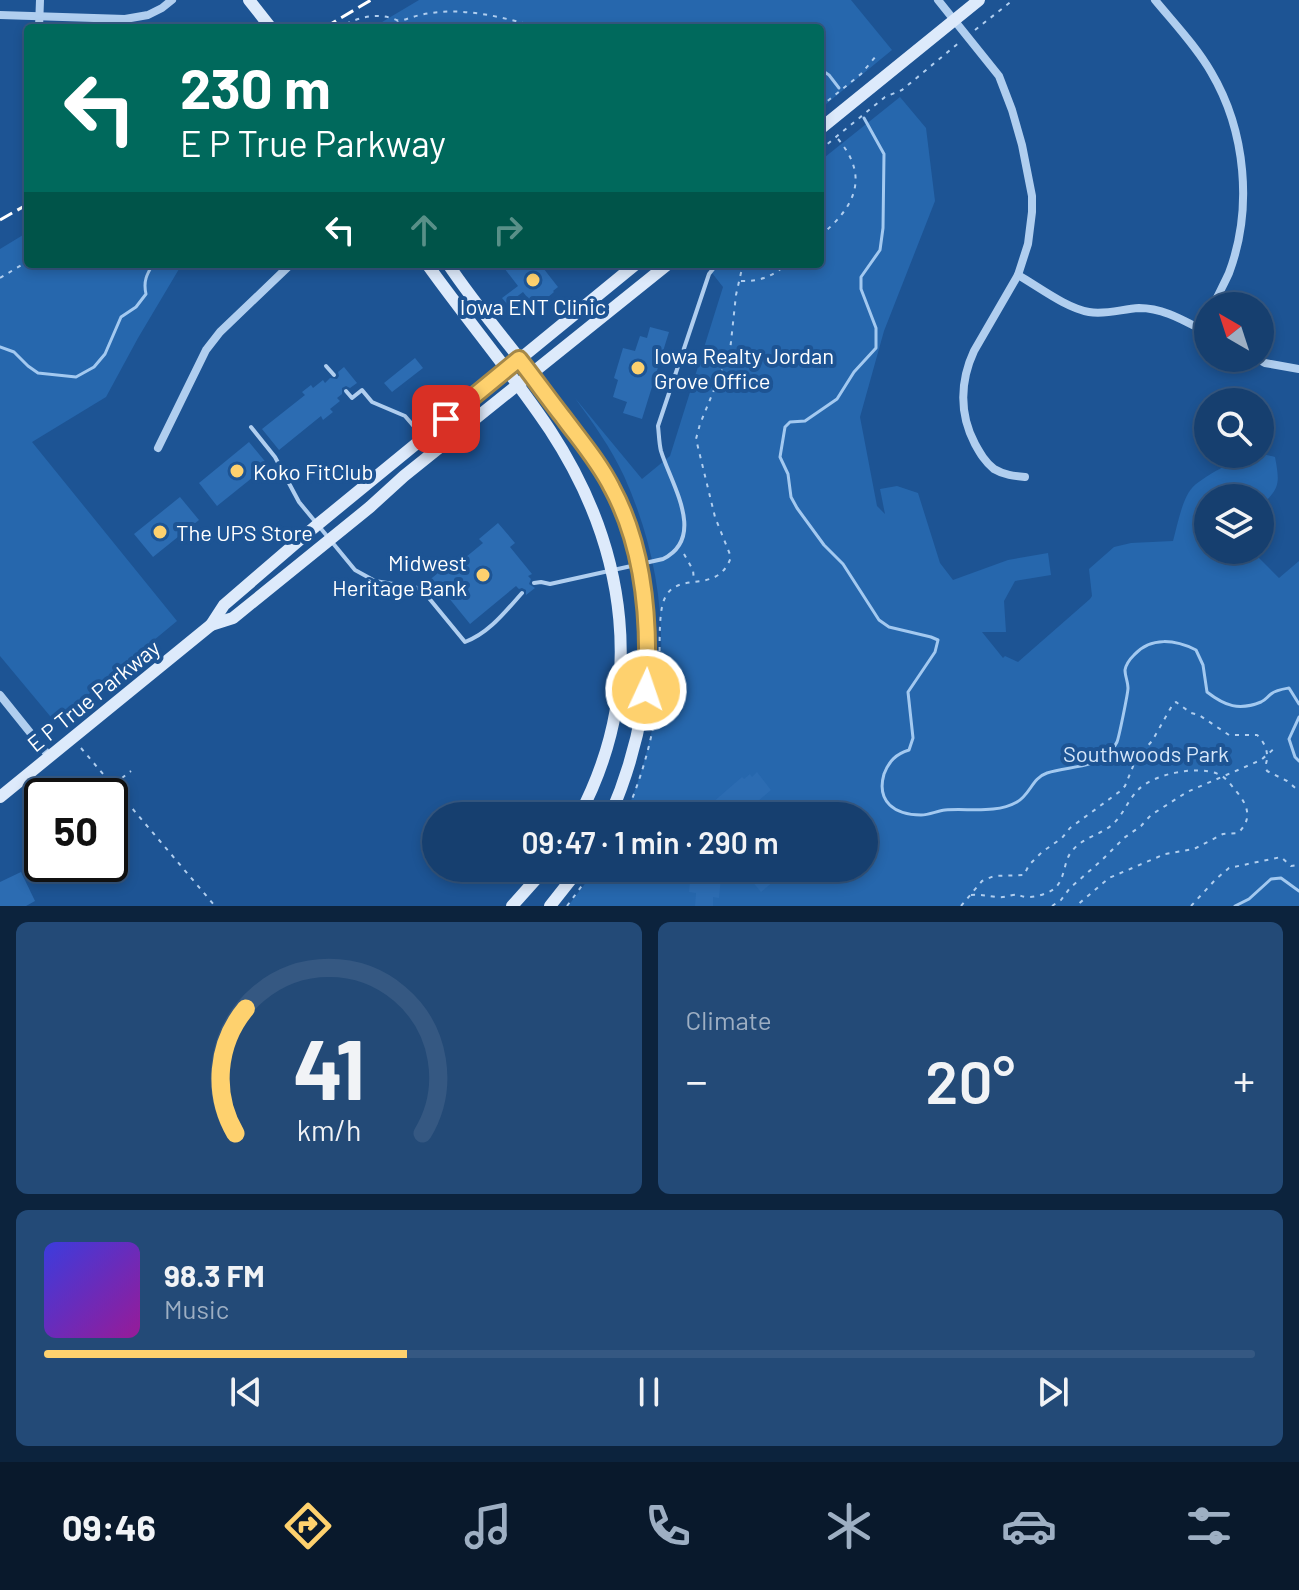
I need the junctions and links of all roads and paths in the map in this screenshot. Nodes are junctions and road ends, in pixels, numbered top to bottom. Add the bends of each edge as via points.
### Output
1 (40, 0) edge
2 (172, 0) edge
3 (249, 0) edge
4 (938, 0) edge
5 (979, 0) edge
6 (1013, 0) edge
7 (1155, 0) edge
8 (0, 15) edge
9 (39, 17) junction
10 (954, 20) junction
11 (399, 21) junction
12 (39, 24) edge
13 (268, 24) edge
14 (346, 24) edge
15 (393, 24) edge
16 (527, 24) edge
17 (973, 31) dead end
18 (962, 40) dead end
19 (876, 56) dead end
20 (824, 104) edge
21 (824, 126) edge
22 (838, 139) dead end
23 (824, 147) edge
24 (824, 232) edge
25 (24, 263) edge
26 (287, 268) edge
27 (430, 268) edge
28 (451, 268) edge
29 (631, 268) edge
30 (663, 268) edge
31 (714, 268) edge
32 (742, 268) edge
33 (782, 268) edge
34 (1018, 275) junction
35 (0, 278) edge
36 (740, 280) junction
37 (1220, 292) edge
38 (1194, 326) edge
39 (519, 359) junction
40 (1274, 365) edge
41 (326, 366) dead end
42 (1299, 369) edge
43 (506, 370) junction
44 (334, 375) dead end
45 (532, 375) junction
46 (516, 384) junction
47 (346, 391) dead end
48 (251, 427) dead end
49 (423, 438) junction
50 (158, 448) dead end
51 (1025, 477) dead end
52 (317, 525) junction
53 (330, 540) junction
54 (680, 545) junction
55 (639, 565) junction
56 (612, 571) junction
57 (694, 582) junction
58 (534, 583) dead end
59 (522, 593) dead end
60 (663, 602) dead end
61 (211, 625) junction
62 (0, 695) edge
63 (72, 738) junction
64 (1276, 747) dead end
65 (1267, 754) junction
66 (49, 756) junction
67 (131, 771) dead end
68 (1224, 777) junction
69 (107, 778) edge
70 (122, 778) edge
71 (1299, 791) edge
72 (0, 797) edge
73 (585, 802) edge
74 (616, 802) edge
75 (128, 803) edge
76 (1299, 865) edge
77 (533, 882) edge
78 (569, 882) edge
79 (585, 882) edge
80 (971, 895) junction
81 (215, 906) edge
82 (512, 906) edge
83 (550, 906) edge
84 (567, 906) edge
85 (961, 906) edge
86 (1052, 906) edge
87 (1076, 906) edge
88 (1191, 906) edge

1 - 9 street
2 - 9 street via 148,15 125,19
3 - 13 main road
4 - 10 street
5 - 10 main road
6 - 17 path
7 - 37 street via 1212,74 1238,143 1242,217
8 - 9 street
9 - 12 street
10 - 21 main road
10 - 34 street via 999,76 1022,145 1032,212
11 - 14 path via 379,15
11 - 15 path
11 - 16 path via 429,12 468,10
18 - 23 path
19 - 20 path
22 - 24 path via 852,159 856,186 844,214
25 - 35 path
26 - 50 street via 206,350
27 - 43 main road
28 - 39 main road
29 - 39 main road, E P True Parkway
30 - 45 main road, E P True Parkway
31 - 54 lane via 658,426 684,515
32 - 36 path
33 - 36 path via 762,279
34 - 38 street via 1089,312 1156,310
34 - 51 street via 969,360 963,392 970,434 984,460 1009,476
36 - 57 path via 730,351 696,439 731,557 722,572
39 - 43 main road, E P True Parkway
39 - 45 main road
40 - 42 street
41 - 44 lane
43 - 46 main road
43 - 49 main road, E P True Parkway
45 - 46 main road, E P True Parkway
45 - 55 main road via 614,489
46 - 53 main road, E P True Parkway
46 - 56 main road via 587,496
47 - 49 lane via 352,398 362,390 372,402 405,416
48 - 52 lane
49 - 52 main road, E P True Parkway
52 - 53 lane
52 - 61 main road, E P True Parkway via 224,605
53 - 59 lane via 363,576 418,588 465,642 492,625
53 - 61 main road, E P True Parkway via 233,618
54 - 55 lane via 670,556
54 - 57 path
55 - 56 lane
55 - 74 main road via 647,620 646,690 637,742
56 - 58 lane
56 - 73 main road via 621,637 619,688 600,769
57 - 60 path via 675,586
61 - 63 main road, E P True Parkway
62 - 66 street
63 - 66 main road, E P True Parkway
63 - 69 path
64 - 65 path
65 - 68 path
65 - 71 path via 1267,771
65 - 80 path via 1257,735 1229,735 1176,702 1119,792 1042,852 1024,875 994,876
66 - 72 main road, E P True Parkway
67 - 70 path
68 - 80 path via 1182,772 1140,787 1111,826 1075,846 1055,888 1043,894
68 - 86 path via 1151,815
68 - 87 path via 1248,814 1238,833 1165,854 1109,878
75 - 81 path
76 - 88 path via 1291,866 1281,857 1234,866
77 - 82 main road
78 - 83 main road
79 - 84 path
80 - 85 path

